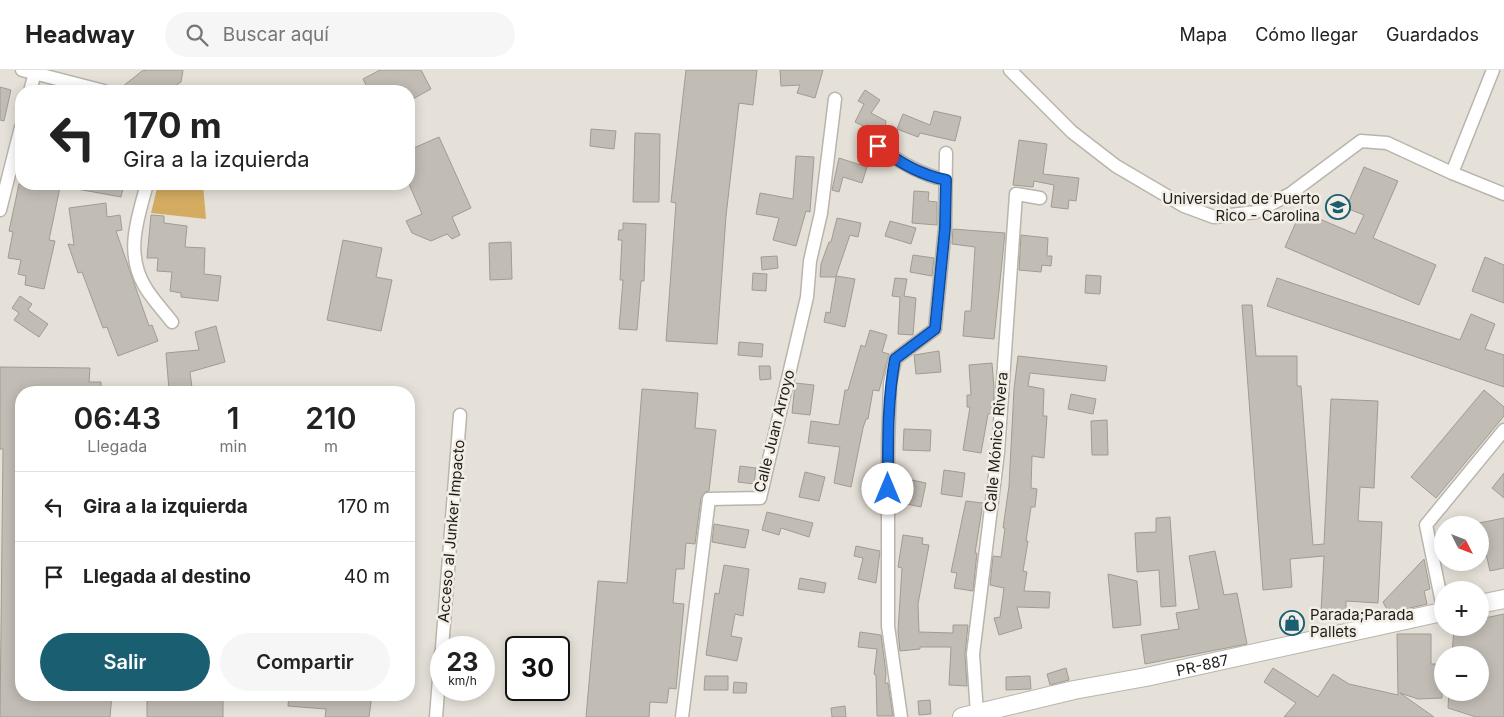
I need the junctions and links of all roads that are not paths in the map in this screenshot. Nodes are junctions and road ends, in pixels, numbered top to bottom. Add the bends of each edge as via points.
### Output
1 (22, 70) edge
2 (1010, 70) edge
3 (1493, 70) edge
4 (35, 73) junction
5 (32, 85) edge
6 (81, 85) edge
7 (835, 99) dead end
8 (878, 146) dead end
9 (15, 151) edge
10 (946, 153) dead end
11 (1452, 173) junction
12 (946, 180) junction
13 (145, 190) edge
14 (1504, 194) edge
15 (1040, 198) dead end
16 (0, 210) edge
17 (172, 322) dead end
18 (460, 415) dead end
19 (1504, 430) edge
20 (1437, 581) edge
21 (1504, 599) edge
22 (1489, 602) edge
23 (1434, 614) edge
24 (443, 636) edge
25 (437, 701) edge
26 (970, 715) edge
27 (436, 717) edge
28 (682, 717) edge
29 (901, 717) edge

1 - 4 street
2 - 11 street via 1072,132 1116,166 1184,206 1214,217 1256,212 1290,194 1362,141 1387,143
3 - 11 street
4 - 5 street
4 - 6 street
7 - 28 street, Calle Juan Arroyo via 807,297 760,498 709,498
8 - 12 street via 908,166
9 - 16 street
10 - 12 street
11 - 14 street
12 - 29 street via 945,228 935,329 895,359 890,384 888,626
13 - 17 street via 134,231 134,256 143,285
15 - 26 street, Calle Mónico Rivera via 1016,194 998,452 973,654
18 - 24 street, Acceso al Junker Impacto
19 - 20 street via 1426,525
21 - 22 street
23 - 26 street, PR-887
25 - 27 street

